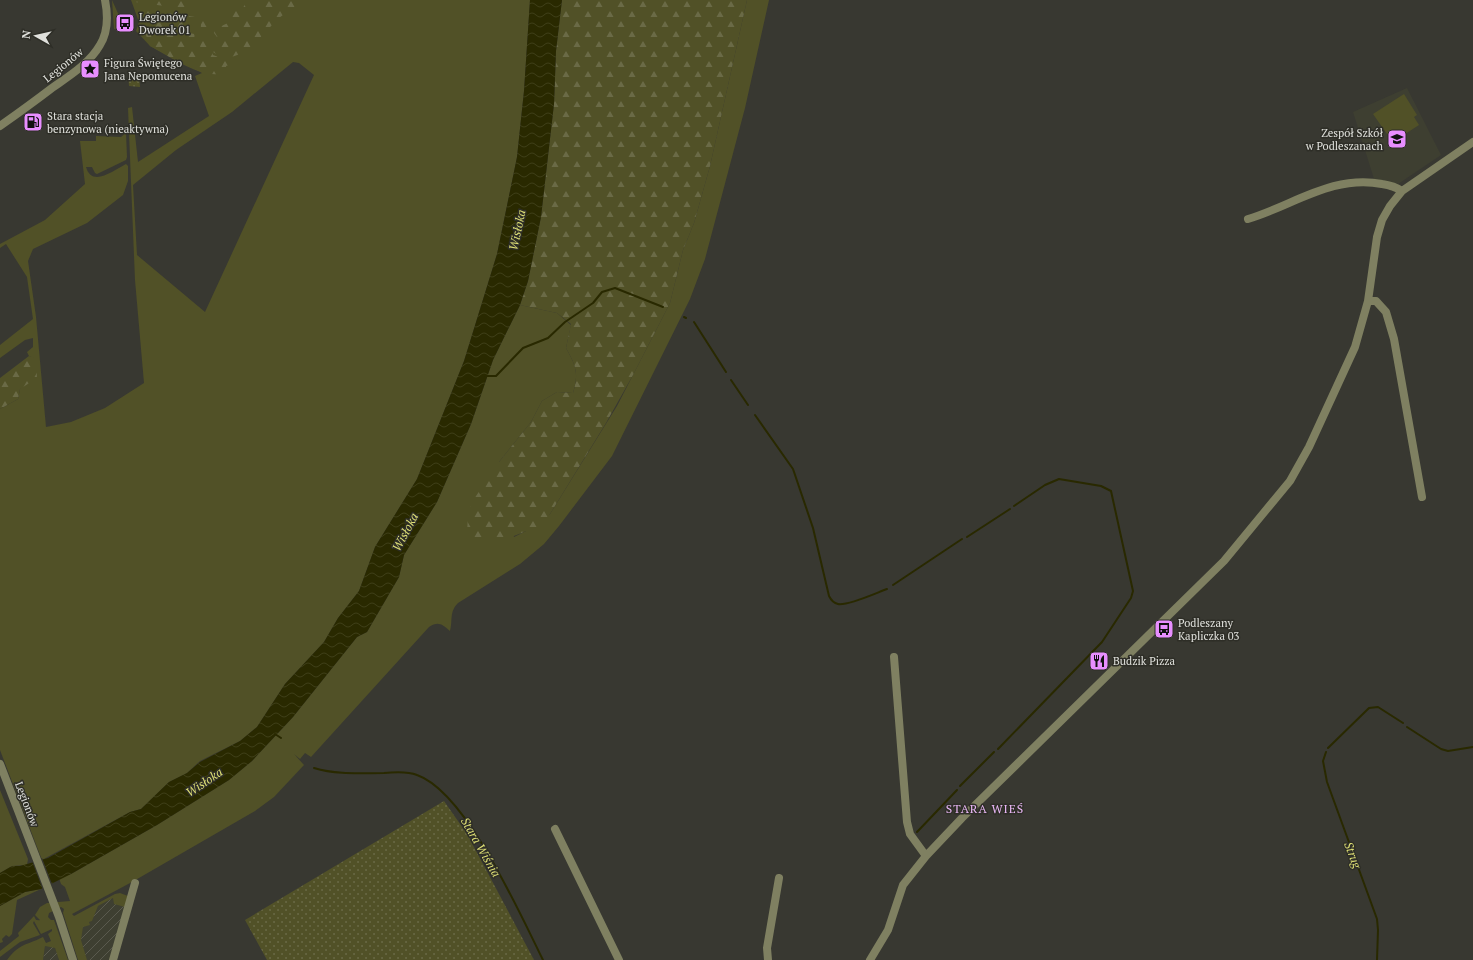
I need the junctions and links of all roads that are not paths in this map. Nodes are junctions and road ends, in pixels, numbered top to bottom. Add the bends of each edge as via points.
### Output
1 (105, 0) edge
2 (0, 126) edge
3 (1473, 142) edge
4 (1402, 191) junction
5 (1248, 219) dead end
6 (1368, 301) junction
7 (1422, 497) dead end
8 (894, 657) dead end
9 (0, 764) edge
10 (555, 829) dead end
11 (926, 856) junction
12 (778, 878) dead end
13 (134, 883) dead end
14 (73, 960) edge
15 (113, 960) edge
16 (619, 960) edge
17 (768, 960) edge
18 (870, 960) edge

1 - 2 street, Legionów via 107,15 104,33 100,45 92,55 76,71
3 - 4 street
4 - 5 street via 1372,182 1349,183 1302,196 1268,213
4 - 6 street via 1382,220 1377,237
6 - 7 street via 1376,301 1386,312 1394,339
6 - 11 street via 1355,347 1300,466 1257,523 1166,620
8 - 11 street via 907,822 910,834
9 - 14 street, Legionów
10 - 16 street
11 - 18 street via 903,885 888,930
12 - 17 street via 767,948
13 - 15 street

